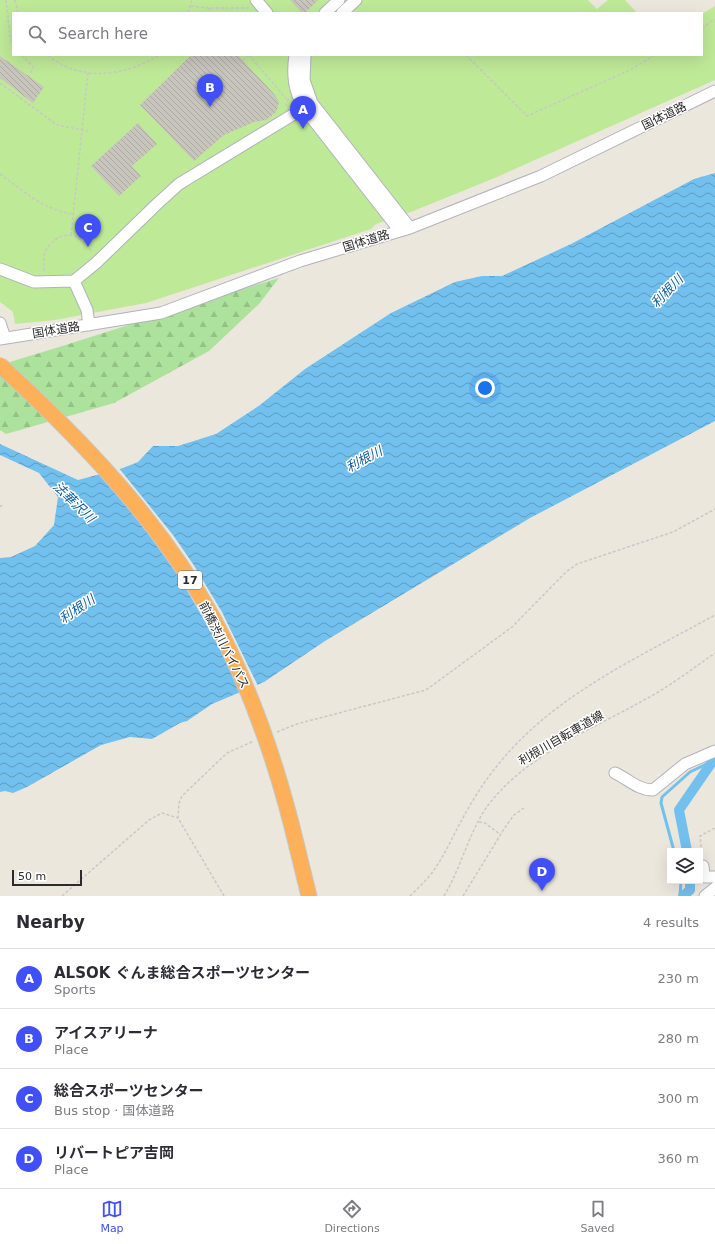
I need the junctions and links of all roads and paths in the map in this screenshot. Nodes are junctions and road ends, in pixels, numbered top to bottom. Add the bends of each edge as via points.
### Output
1 (6, 0) edge
2 (15, 0) edge
3 (192, 0) edge
4 (339, 0) edge
5 (356, 0) edge
6 (254, 4) edge
7 (191, 6) junction
8 (209, 8) junction
9 (18, 12) edge
10 (188, 12) edge
11 (211, 12) edge
12 (266, 12) edge
13 (326, 12) edge
14 (343, 12) edge
15 (715, 19) edge
16 (703, 27) edge
17 (12, 42) edge
18 (23, 56) edge
19 (50, 56) edge
20 (156, 56) edge
21 (248, 56) edge
22 (250, 56) edge
23 (295, 56) edge
24 (305, 56) edge
25 (467, 56) edge
26 (653, 56) edge
27 (243, 60) dead end
28 (88, 73) junction
29 (29, 76) dead end
30 (0, 83) edge
31 (3, 85) junction
32 (0, 89) edge
33 (715, 91) edge
34 (288, 101) dead end
35 (308, 106) junction
36 (82, 131) junction
37 (88, 131) dead end
38 (0, 174) edge
39 (73, 214) junction
40 (405, 230) junction
41 (71, 236) dead end
42 (0, 269) edge
43 (74, 281) junction
44 (0, 323) edge
45 (89, 325) junction
46 (2, 339) edge
47 (0, 365) edge
48 (715, 509) edge
49 (715, 615) edge
50 (715, 654) edge
51 (276, 733) dead end
52 (255, 741) dead end
53 (715, 751) edge
54 (615, 773) dead end
55 (524, 808) dead end
56 (178, 818) junction
57 (479, 822) junction
58 (715, 828) edge
59 (500, 835) junction
60 (297, 847) junction
61 (701, 848) edge
62 (703, 866) edge
63 (715, 876) edge
64 (715, 888) edge
65 (62, 896) edge
66 (224, 896) edge
67 (303, 896) edge
68 (309, 896) edge
69 (410, 896) edge
70 (444, 896) edge
71 (463, 896) edge
72 (705, 896) edge

1 - 17 path
2 - 9 path
3 - 7 path
4 - 13 street
5 - 14 street
6 - 8 path
6 - 12 street
7 - 8 path
7 - 10 path
8 - 11 path
15 - 16 path
18 - 29 path via 33,67
19 - 28 path via 69,67
20 - 28 path via 126,71
21 - 27 path
22 - 34 path
23 - 35 street via 294,81 298,95
24 - 35 street via 304,80
25 - 26 path via 527,116 630,70
28 - 36 path
30 - 31 path
31 - 32 path
31 - 36 path via 57,125
33 - 40 street, 国体道路 via 541,176
35 - 40 street
35 - 43 street via 179,184 96,264
36 - 37 path
36 - 39 path
38 - 39 path via 45,207
39 - 41 path
40 - 45 street, 国体道路 via 300,261 161,313
42 - 43 street via 34,282
43 - 45 street via 87,310
44 - 46 street
45 - 46 street, 国体道路
47 - 60 highway, 前橋渋川バイパス / 17, bridge via 74,437 123,490 164,542 199,594 230,653 255,710 279,779
48 - 51 path via 673,532 577,564 512,627 426,690 297,724
49 - 69 path via 597,680 566,701 525,736 490,775 436,868
50 - 57 path, 利根川自転車道線 via 681,678 516,774 493,799
52 - 56 path via 227,753 182,796
53 - 54 street via 685,764 653,790 637,787
55 - 59 path via 514,816
56 - 65 path via 162,813 150,820
56 - 66 path
57 - 59 path via 485,823
57 - 70 path, 利根川自転車道線 via 452,884
58 - 61 path via 700,836
59 - 71 path
60 - 67 highway, 前橋渋川バイパス / 17
60 - 68 highway
62 - 63 street via 705,877
64 - 72 street

